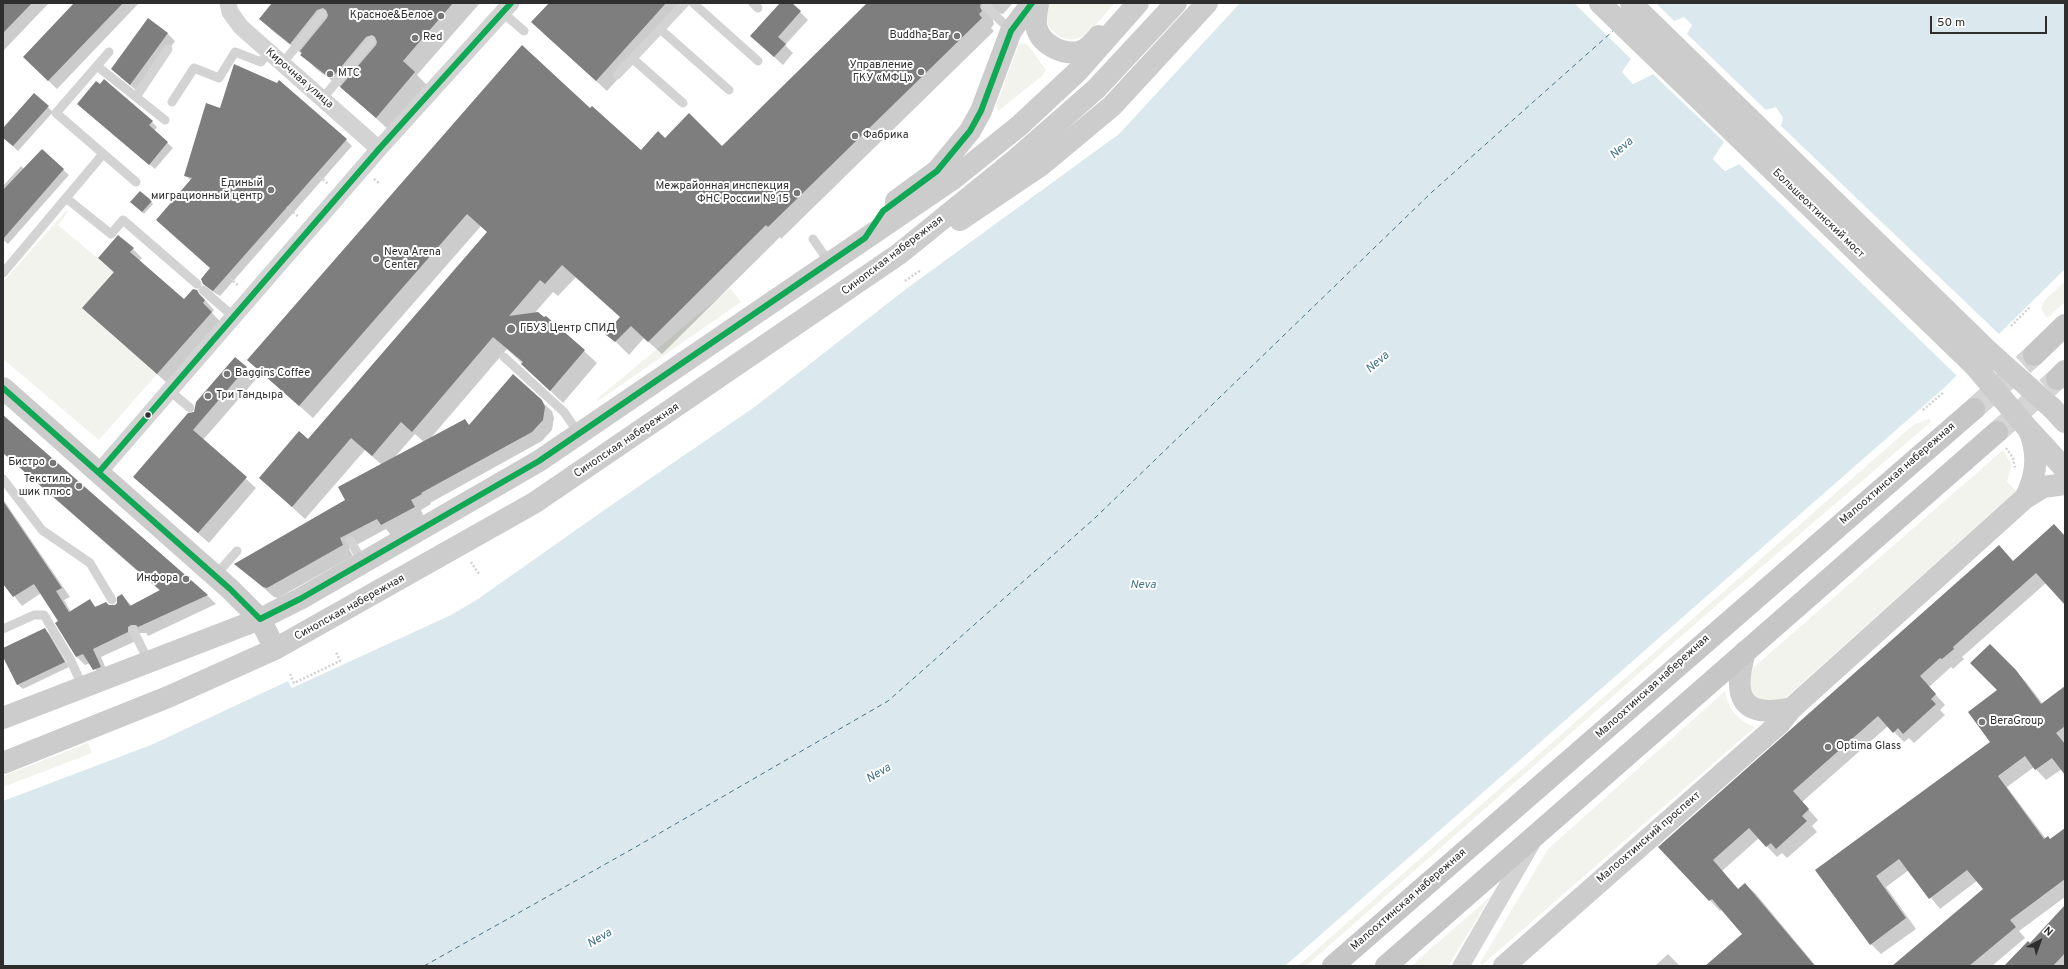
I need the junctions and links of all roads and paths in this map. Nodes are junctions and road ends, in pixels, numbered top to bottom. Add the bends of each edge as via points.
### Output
1 (228, 3) edge
2 (685, 3) edge
3 (693, 3) edge
4 (1032, 3) edge
5 (1038, 3) edge
6 (1176, 3) edge
7 (1207, 3) edge
8 (1600, 3) edge
9 (1631, 3) edge
10 (1137, 4) edge
11 (986, 6) dead end
12 (506, 8) edge
13 (322, 14) dead end
14 (660, 29) junction
15 (524, 31) dead end
16 (1011, 31) junction
17 (371, 41) dead end
18 (168, 49) dead end
19 (109, 52) dead end
20 (269, 52) junction
21 (633, 59) junction
22 (758, 61) dead end
23 (282, 64) junction
24 (97, 66) junction
25 (618, 75) dead end
26 (729, 90) dead end
27 (136, 97) junction
28 (322, 99) junction
29 (172, 102) dead end
30 (683, 103) dead end
31 (165, 120) dead end
32 (379, 149) junction
33 (103, 154) junction
34 (316, 174) dead end
35 (136, 182) dead end
36 (329, 184) dead end
37 (66, 198) junction
38 (287, 207) dead end
39 (299, 218) dead end
40 (932, 228) junction
41 (865, 238) junction
42 (813, 239) dead end
43 (829, 262) junction
44 (921, 270) dead end
45 (3, 272) edge
46 (227, 276) dead end
47 (905, 281) dead end
48 (239, 286) dead end
49 (2030, 307) dead end
50 (234, 317) junction
51 (2065, 325) edge
52 (2011, 326) dead end
53 (2034, 355) tunnel mouth
54 (504, 357) dead end
55 (3, 389) edge
56 (170, 391) junction
57 (1944, 392) dead end
58 (190, 408) dead end
59 (1974, 409) tunnel mouth
60 (1923, 410) dead end
61 (2061, 415) edge
62 (2029, 430) junction
63 (1998, 432) tunnel mouth
64 (579, 434) junction
65 (2009, 452) dead end
66 (2065, 469) edge
67 (99, 472) junction
68 (2014, 473) dead end
69 (3, 479) edge
70 (2065, 484) edge
71 (2025, 498) junction
72 (350, 540) dead end
73 (237, 551) dead end
74 (471, 562) dead end
75 (363, 563) junction
76 (479, 574) dead end
77 (215, 576) junction
78 (112, 600) dead end
79 (260, 619) junction
80 (3, 629) edge
81 (133, 630) dead end
82 (275, 649) junction
83 (336, 652) dead end
84 (1745, 652) junction
85 (149, 662) junction
86 (290, 674) dead end
87 (82, 687) junction
88 (1792, 708) junction
89 (3, 718) edge
90 (3, 763) edge
91 (1538, 834) junction
92 (1333, 966) edge
93 (1386, 966) edge
94 (1461, 966) edge
95 (1504, 966) edge

1 - 20 street, Кирочная улица via 230,12 241,27
2 - 14 lane
3 - 22 lane
4 - 16 main road
5 - 10 main road via 1036,26 1042,38 1053,48 1066,52 1081,52 1091,45 1117,16
6 - 40 main road, Синопская набережная via 1096,88 1015,160
7 - 40 main road via 1112,106 1080,134 1040,166 973,212 960,220
8 - 62 main road, Большеохтинский мост, bridge via 1974,365
9 - 61 main road, Большеохтинский мост, bridge via 1988,351
10 - 41 main road via 1077,72 1019,126 953,179
11 - 16 lane
12 - 15 lane
12 - 32 street
13 - 23 lane
14 - 21 lane
14 - 26 lane
16 - 41 main road via 970,131 937,171 883,211
17 - 28 lane
18 - 27 lane
19 - 24 lane
20 - 23 street, Кирочная улица
20 - 29 lane via 261,62 235,52 219,78 194,68
21 - 25 lane
21 - 30 lane
23 - 28 street, Кирочная улица
24 - 27 lane
24 - 33 lane via 56,113
27 - 31 lane
28 - 32 street, Кирочная улица
32 - 50 street
33 - 35 lane
33 - 37 lane
34 - 36 path
37 - 45 lane
37 - 50 lane via 111,234 123,220
38 - 39 path
40 - 82 main road, Синопская набережная via 860,282 534,503
41 - 43 main road
42 - 43 lane
43 - 64 main road
44 - 47 path
46 - 48 path
49 - 52 path
50 - 56 street
51 - 53 main road
54 - 64 lane via 564,412
55 - 67 main road
56 - 58 lane
56 - 67 street
57 - 60 path
59 - 92 main road, Малоохтинская набережная
62 - 66 main road, Большеохтинский мост
62 - 71 main road via 2035,449 2036,468
63 - 84 main road
64 - 75 main road
65 - 68 path via 2015,465
67 - 77 main road
69 - 78 lane via 42,530 90,563
70 - 71 main road, Малоохтинский проспект via 2043,487
71 - 88 main road, Малоохтинский проспект
72 - 75 lane
73 - 77 lane
74 - 76 path
75 - 79 main road
77 - 79 main road
79 - 82 main road
79 - 85 main road
80 - 87 lane via 34,615 44,615 70,659
81 - 85 lane
82 - 90 main road, Синопская набережная via 168,697
83 - 86 path via 340,660 294,683
84 - 88 main road via 1739,681 1740,692 1745,701 1762,712
84 - 91 main road
85 - 87 main road
87 - 89 main road
88 - 95 main road, Малоохтинский проспект via 1780,723
91 - 93 main road
91 - 94 street

